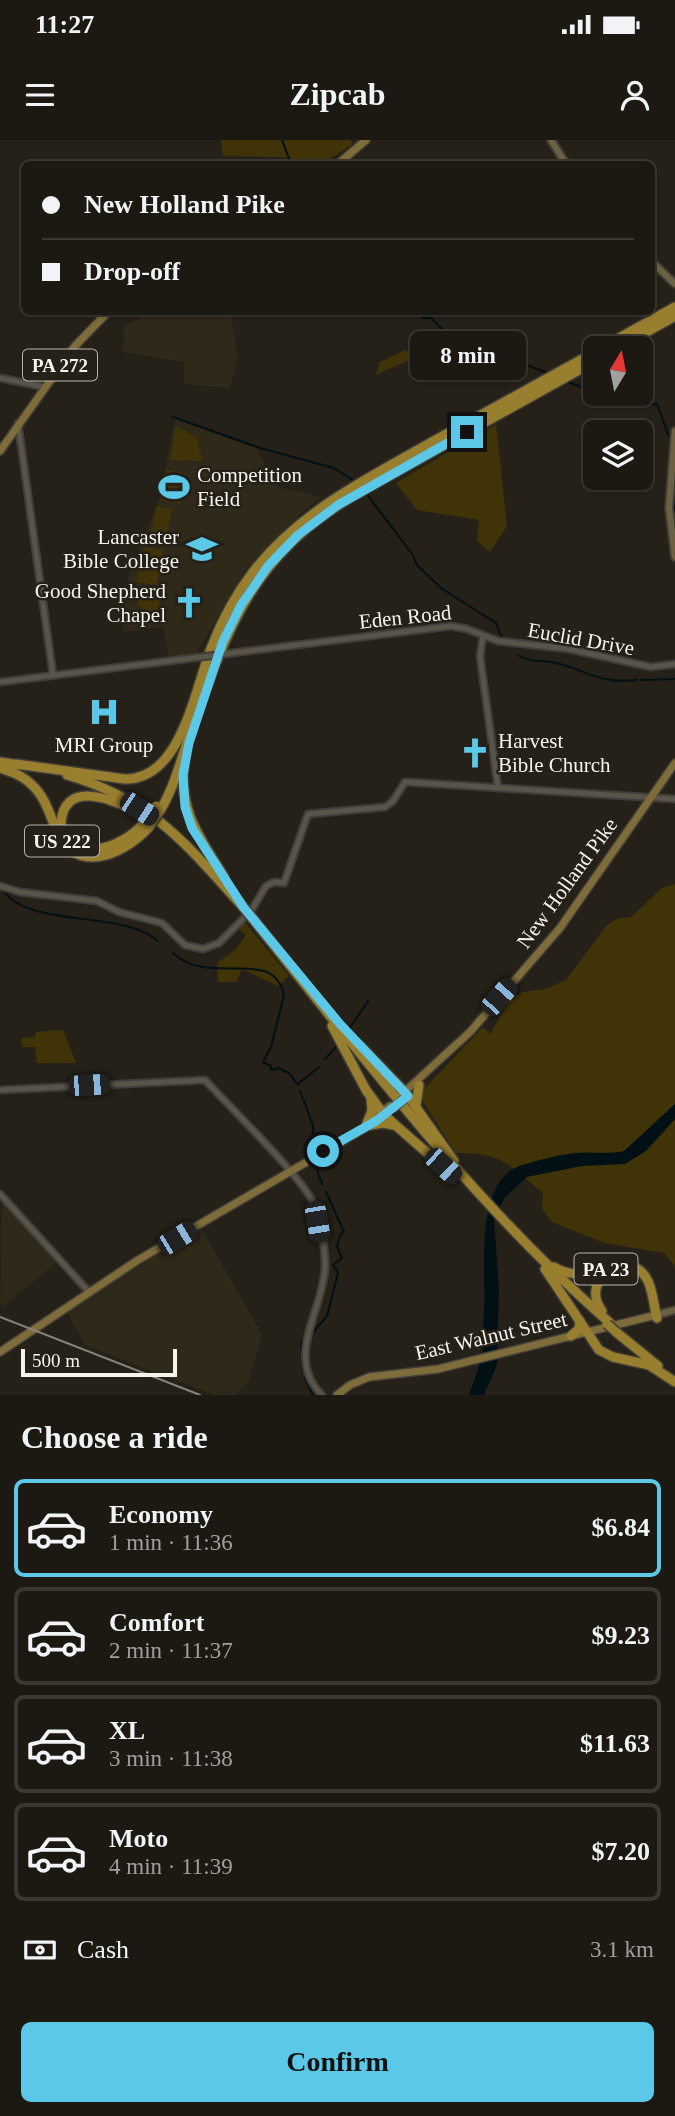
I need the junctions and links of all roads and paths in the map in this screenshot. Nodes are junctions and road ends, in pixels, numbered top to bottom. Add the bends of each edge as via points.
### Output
1 (366, 140) edge
2 (551, 140) edge
3 (342, 161) edge
4 (564, 161) edge
5 (655, 265) edge
6 (675, 284) edge
7 (675, 307) edge
8 (105, 315) edge
9 (675, 316) edge
10 (623, 336) edge
11 (639, 336) edge
12 (583, 359) edge
13 (583, 368) edge
14 (0, 378) edge
15 (44, 387) junction
16 (18, 424) junction
17 (675, 435) edge
18 (0, 451) edge
19 (675, 557) edge
20 (483, 636) junction
21 (675, 664) edge
22 (53, 675) junction
23 (0, 682) edge
24 (206, 686) junction
25 (186, 719) junction
26 (675, 763) edge
27 (16, 764) junction
28 (0, 765) edge
29 (498, 788) junction
30 (649, 797) junction
31 (675, 799) edge
32 (159, 808) junction
33 (146, 825) junction
34 (180, 840) junction
35 (0, 886) edge
36 (243, 909) junction
37 (251, 920) junction
38 (344, 1036) junction
39 (396, 1082) junction
40 (419, 1082) junction
41 (0, 1090) edge
42 (405, 1096) junction
43 (370, 1097) junction
44 (416, 1106) junction
45 (383, 1114) junction
46 (369, 1124) junction
47 (394, 1126) junction
48 (289, 1171) junction
49 (0, 1194) edge
50 (480, 1196) junction
51 (530, 1248) junction
52 (89, 1292) junction
53 (675, 1312) edge
54 (655, 1317) junction
55 (580, 1320) junction
56 (614, 1327) junction
57 (587, 1334) junction
58 (571, 1336) junction
59 (4, 1345) edge
60 (531, 1348) junction
61 (0, 1352) edge
62 (454, 1367) junction
63 (675, 1379) edge
64 (321, 1395) edge
65 (337, 1395) edge
66 (342, 1395) edge

1 - 3 main road
2 - 4 main road
5 - 6 main road
7 - 10 highway
8 - 15 main road, PA 272
9 - 11 highway
12 - 25 highway via 349,489 292,530 255,570 230,607
13 - 24 highway via 351,497 305,529 249,592
14 - 15 street
15 - 16 main road, PA 272
16 - 18 main road, PA 272
16 - 22 street
17 - 19 main road via 669,508
20 - 21 street, Euclid Drive via 648,666
20 - 22 street, Eden Road, bridge via 448,626
20 - 29 street via 480,656
22 - 23 street, Eden Road
24 - 32 highway
24 - 36 highway via 186,753 184,802 197,836
25 - 27 highway via 166,760 140,777 125,779
25 - 32 highway
26 - 30 main road, New Holland Pike
27 - 28 highway
27 - 36 highway via 84,780 141,808 186,842
28 - 33 highway, US 222 via 33,785 62,841 79,854 116,852
28 - 34 highway via 56,775 104,791 151,817
29 - 30 street
29 - 35 street via 407,782 392,802 377,808 308,814 284,883 266,886 251,911 219,943 207,948 188,947 165,925 118,912 95,900
30 - 31 street
30 - 40 main road, New Holland Pike via 609,863 560,929 470,1032
32 - 33 highway, bridge
33 - 34 highway via 121,842 94,850 71,841 61,824 68,803 89,795 124,805
34 - 36 highway
36 - 37 highway, bridge
37 - 38 highway
37 - 38 highway
38 - 39 highway
38 - 43 highway
38 - 50 highway
39 - 40 highway
39 - 42 highway
40 - 42 main road, New Holland Pike
40 - 44 highway
41 - 48 street via 203,1079
42 - 44 highway
42 - 45 main road, New Holland Pike, bridge
43 - 45 highway
43 - 46 highway
44 - 50 highway
45 - 46 main road, New Holland Pike
45 - 47 highway
46 - 47 highway
46 - 48 main road, New Holland Pike
47 - 50 highway
48 - 52 main road, New Holland Pike
48 - 64 street via 314,1203 325,1265 305,1350 309,1379
49 - 52 street
50 - 51 highway
51 - 54 highway, PA 23 via 570,1274 591,1275 620,1265 637,1269 649,1283
51 - 55 highway, PA 23
51 - 56 highway
52 - 59 main road, New Holland Pike
53 - 54 main road
54 - 56 highway via 643,1277 633,1269 618,1267 603,1275 596,1289 598,1307
54 - 57 main road, East Walnut Street
55 - 57 highway
55 - 58 highway
56 - 63 highway
56 - 63 highway
57 - 58 main road, East Walnut Street
57 - 60 main road, East Walnut Street
57 - 63 highway via 607,1355 646,1364
58 - 60 main road, East Walnut Street
59 - 61 main road, New Holland Pike
60 - 62 main road, East Walnut Street
62 - 65 main road, East Walnut Street via 369,1377
62 - 66 main road, East Walnut Street via 373,1379

